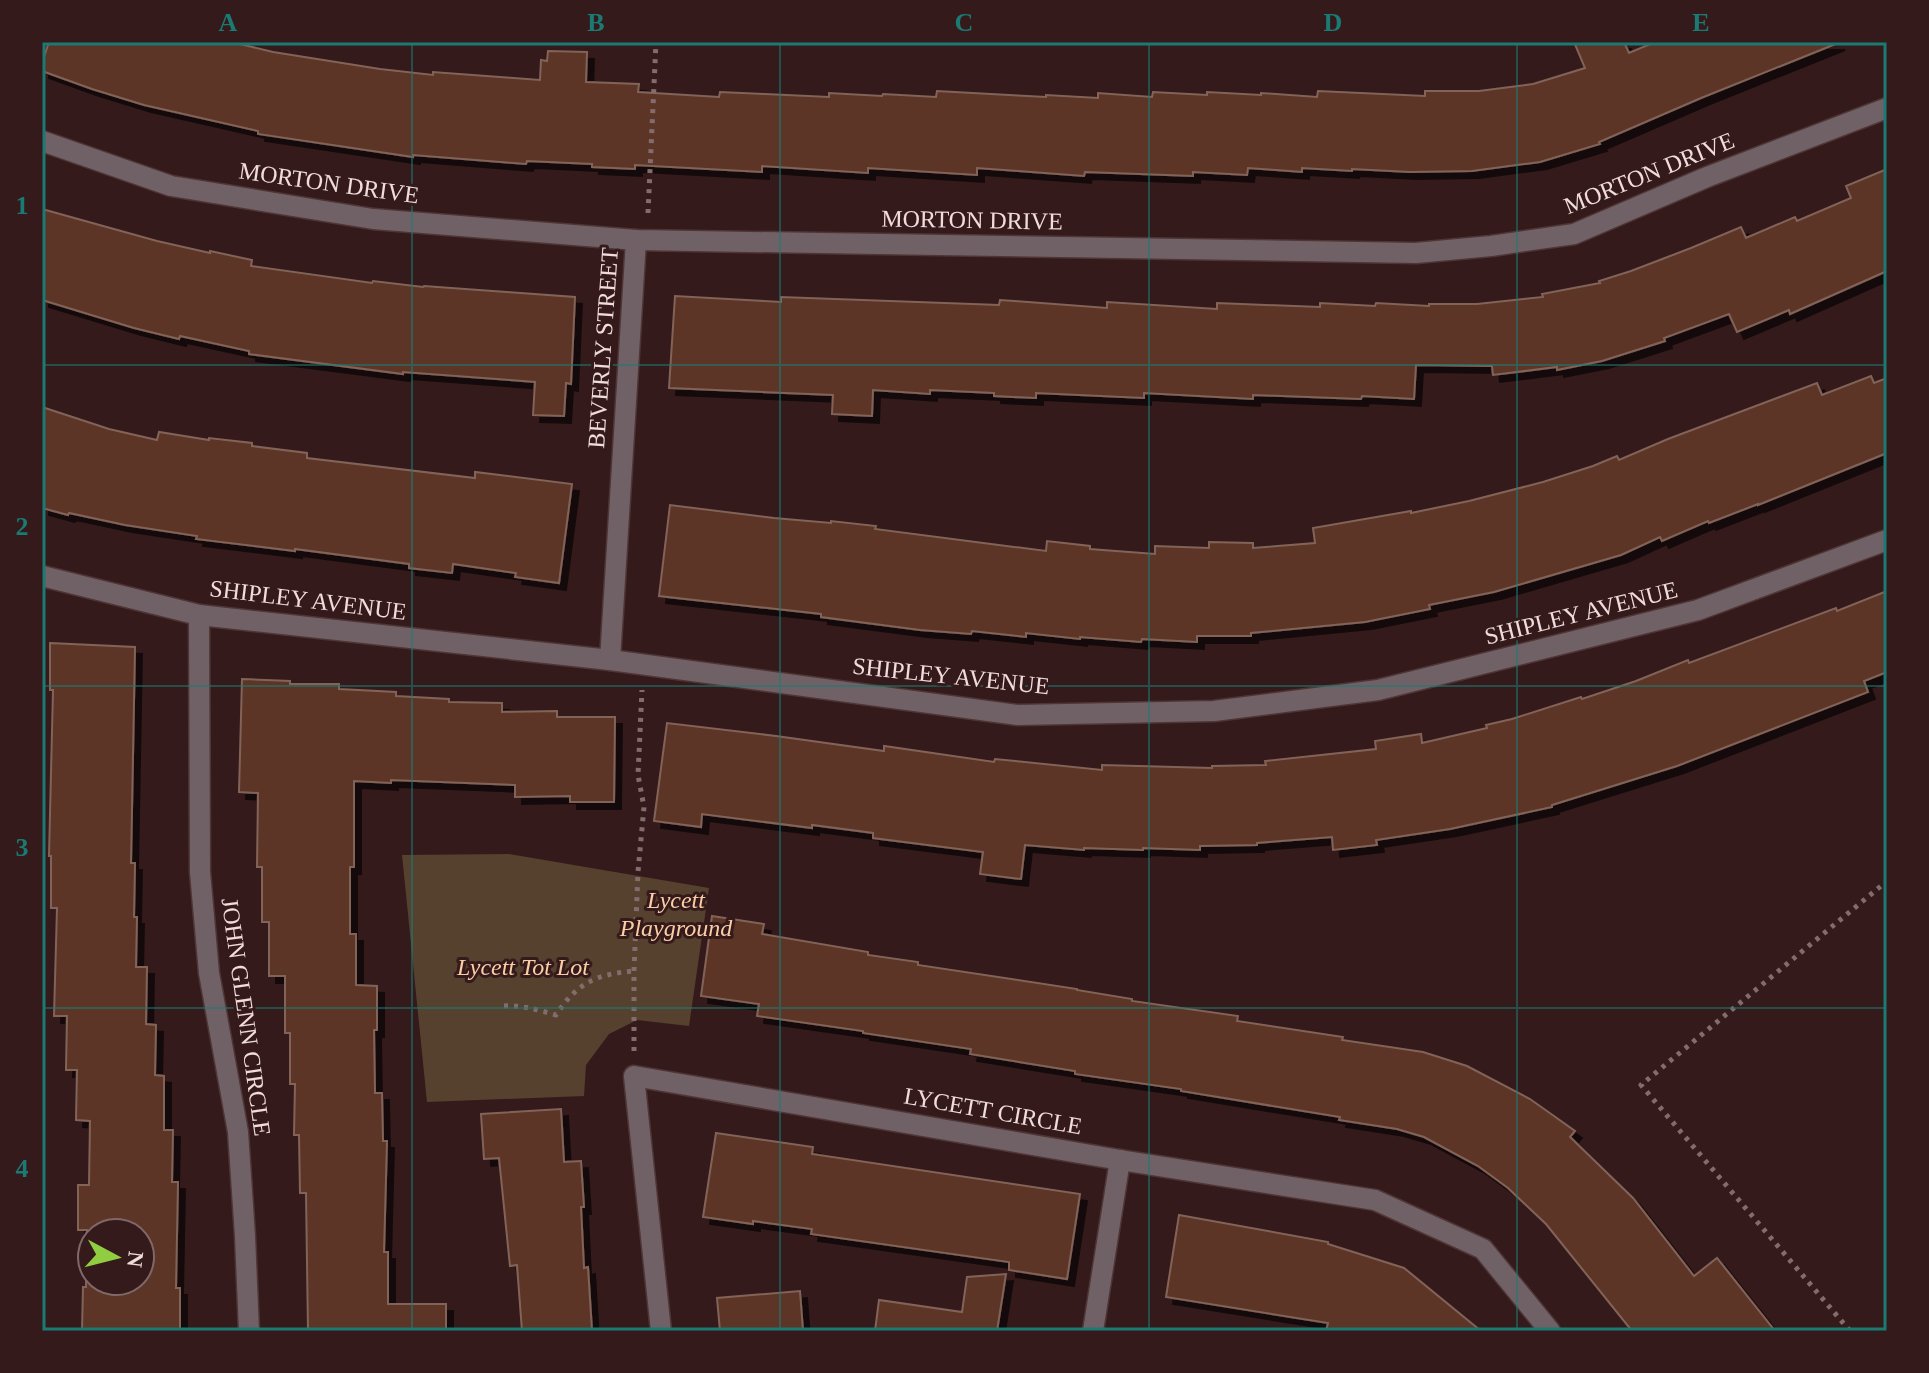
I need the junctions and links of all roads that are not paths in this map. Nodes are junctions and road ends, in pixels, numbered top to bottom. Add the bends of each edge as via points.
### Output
1 (1887, 108) edge
2 (42, 141) edge
3 (636, 240) junction
4 (1887, 540) edge
5 (42, 576) edge
6 (199, 615) junction
7 (610, 660) junction
8 (1120, 1160) junction
9 (249, 1331) edge
10 (661, 1331) edge
11 (1093, 1331) edge
12 (1550, 1331) edge

1 - 3 street, MORTON DRIVE via 1574,234 1491,246 1416,253
2 - 3 street, MORTON DRIVE via 186,189 373,219
3 - 7 street, BEVERLY STREET
4 - 7 street, SHIPLEY AVENUE via 1698,610 1378,690 1214,711 1018,715
5 - 6 street, SHIPLEY AVENUE
6 - 7 street, SHIPLEY AVENUE
6 - 9 street, JOHN GLENN CIRCLE via 200,872 209,973 238,1132
8 - 10 street, LYCETT CIRCLE via 634,1076
8 - 11 street
8 - 12 street, LYCETT CIRCLE via 1375,1200 1483,1249

